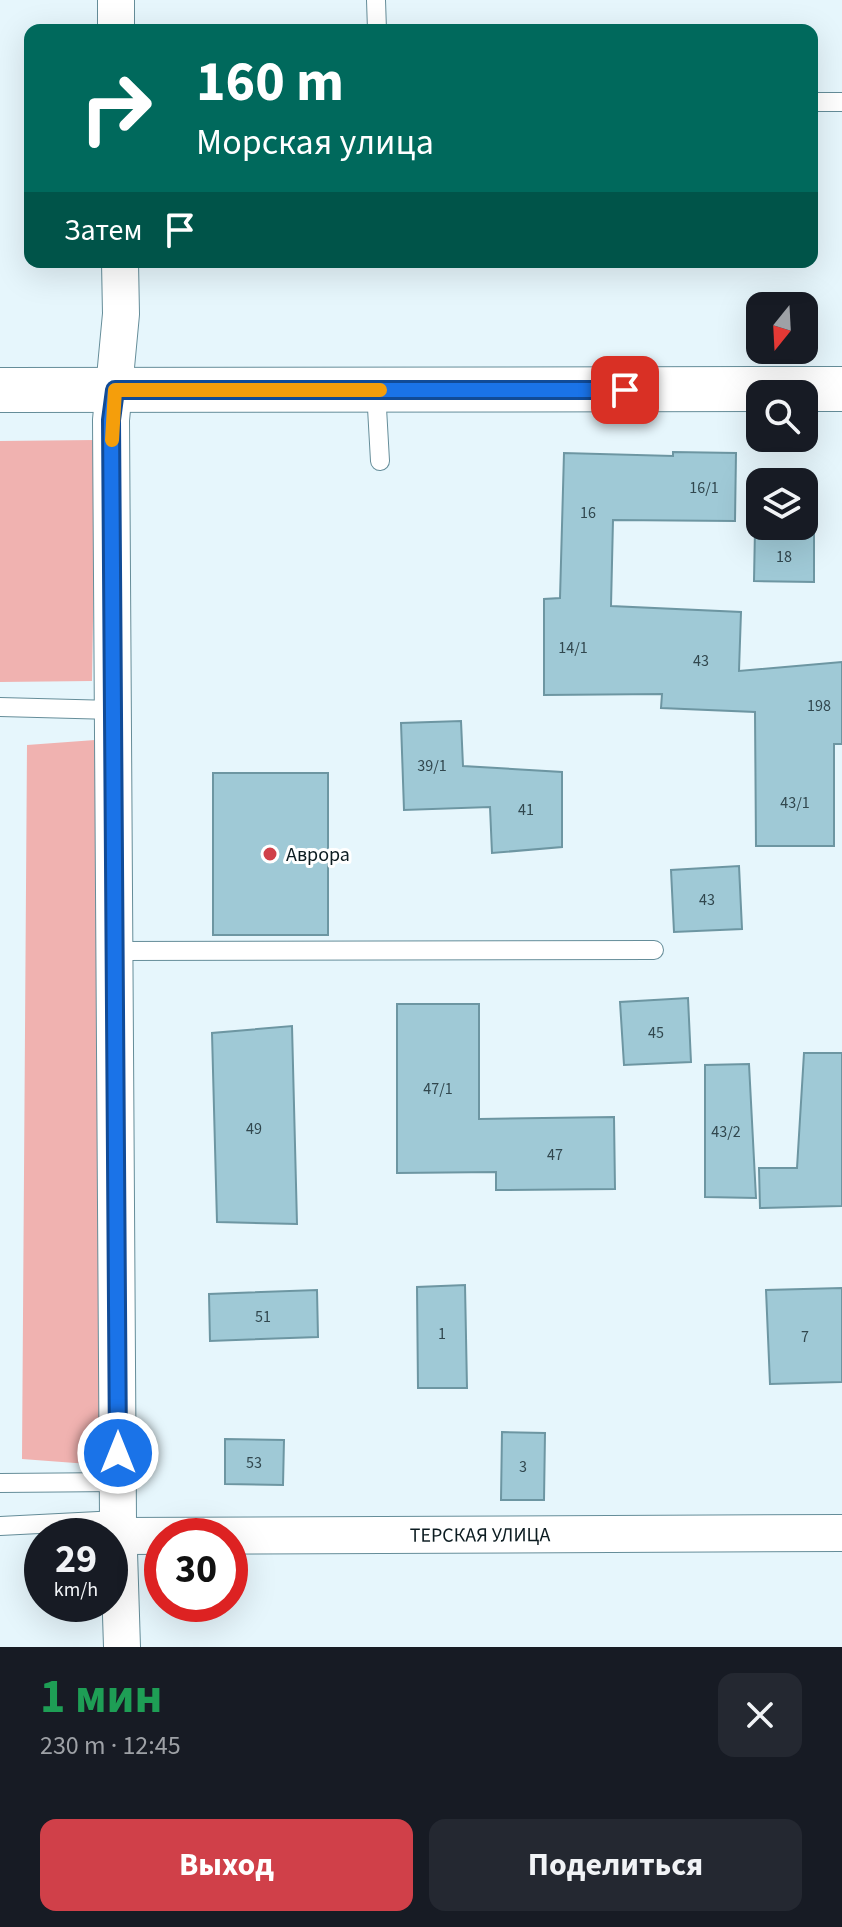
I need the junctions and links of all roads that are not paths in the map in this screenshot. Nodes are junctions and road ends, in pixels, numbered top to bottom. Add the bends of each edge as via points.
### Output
1 (116, 0) edge
2 (376, 0) edge
3 (116, 24) edge
4 (377, 24) edge
5 (818, 102) edge
6 (842, 102) edge
7 (120, 268) edge
8 (842, 389) edge
9 (0, 390) edge
10 (115, 390) junction
11 (376, 390) junction
12 (380, 461) dead end
13 (0, 707) edge
14 (113, 710) junction
15 (654, 950) dead end
16 (114, 951) junction
17 (118, 1482) junction
18 (0, 1483) edge
19 (118, 1518) edge
20 (0, 1526) edge
21 (24, 1526) edge
22 (128, 1528) edge
23 (842, 1533) edge
24 (121, 1622) edge
25 (122, 1647) edge

1 - 3 street
2 - 4 lane
5 - 6 lane
7 - 10 street
8 - 11 street
9 - 10 street
10 - 11 street
10 - 14 street
11 - 12 lane
13 - 14 lane
14 - 16 street
15 - 16 lane
16 - 17 street
17 - 18 lane
17 - 19 street
20 - 21 lane
22 - 23 street, ТЕРСКАЯ УЛИЦА
24 - 25 street

